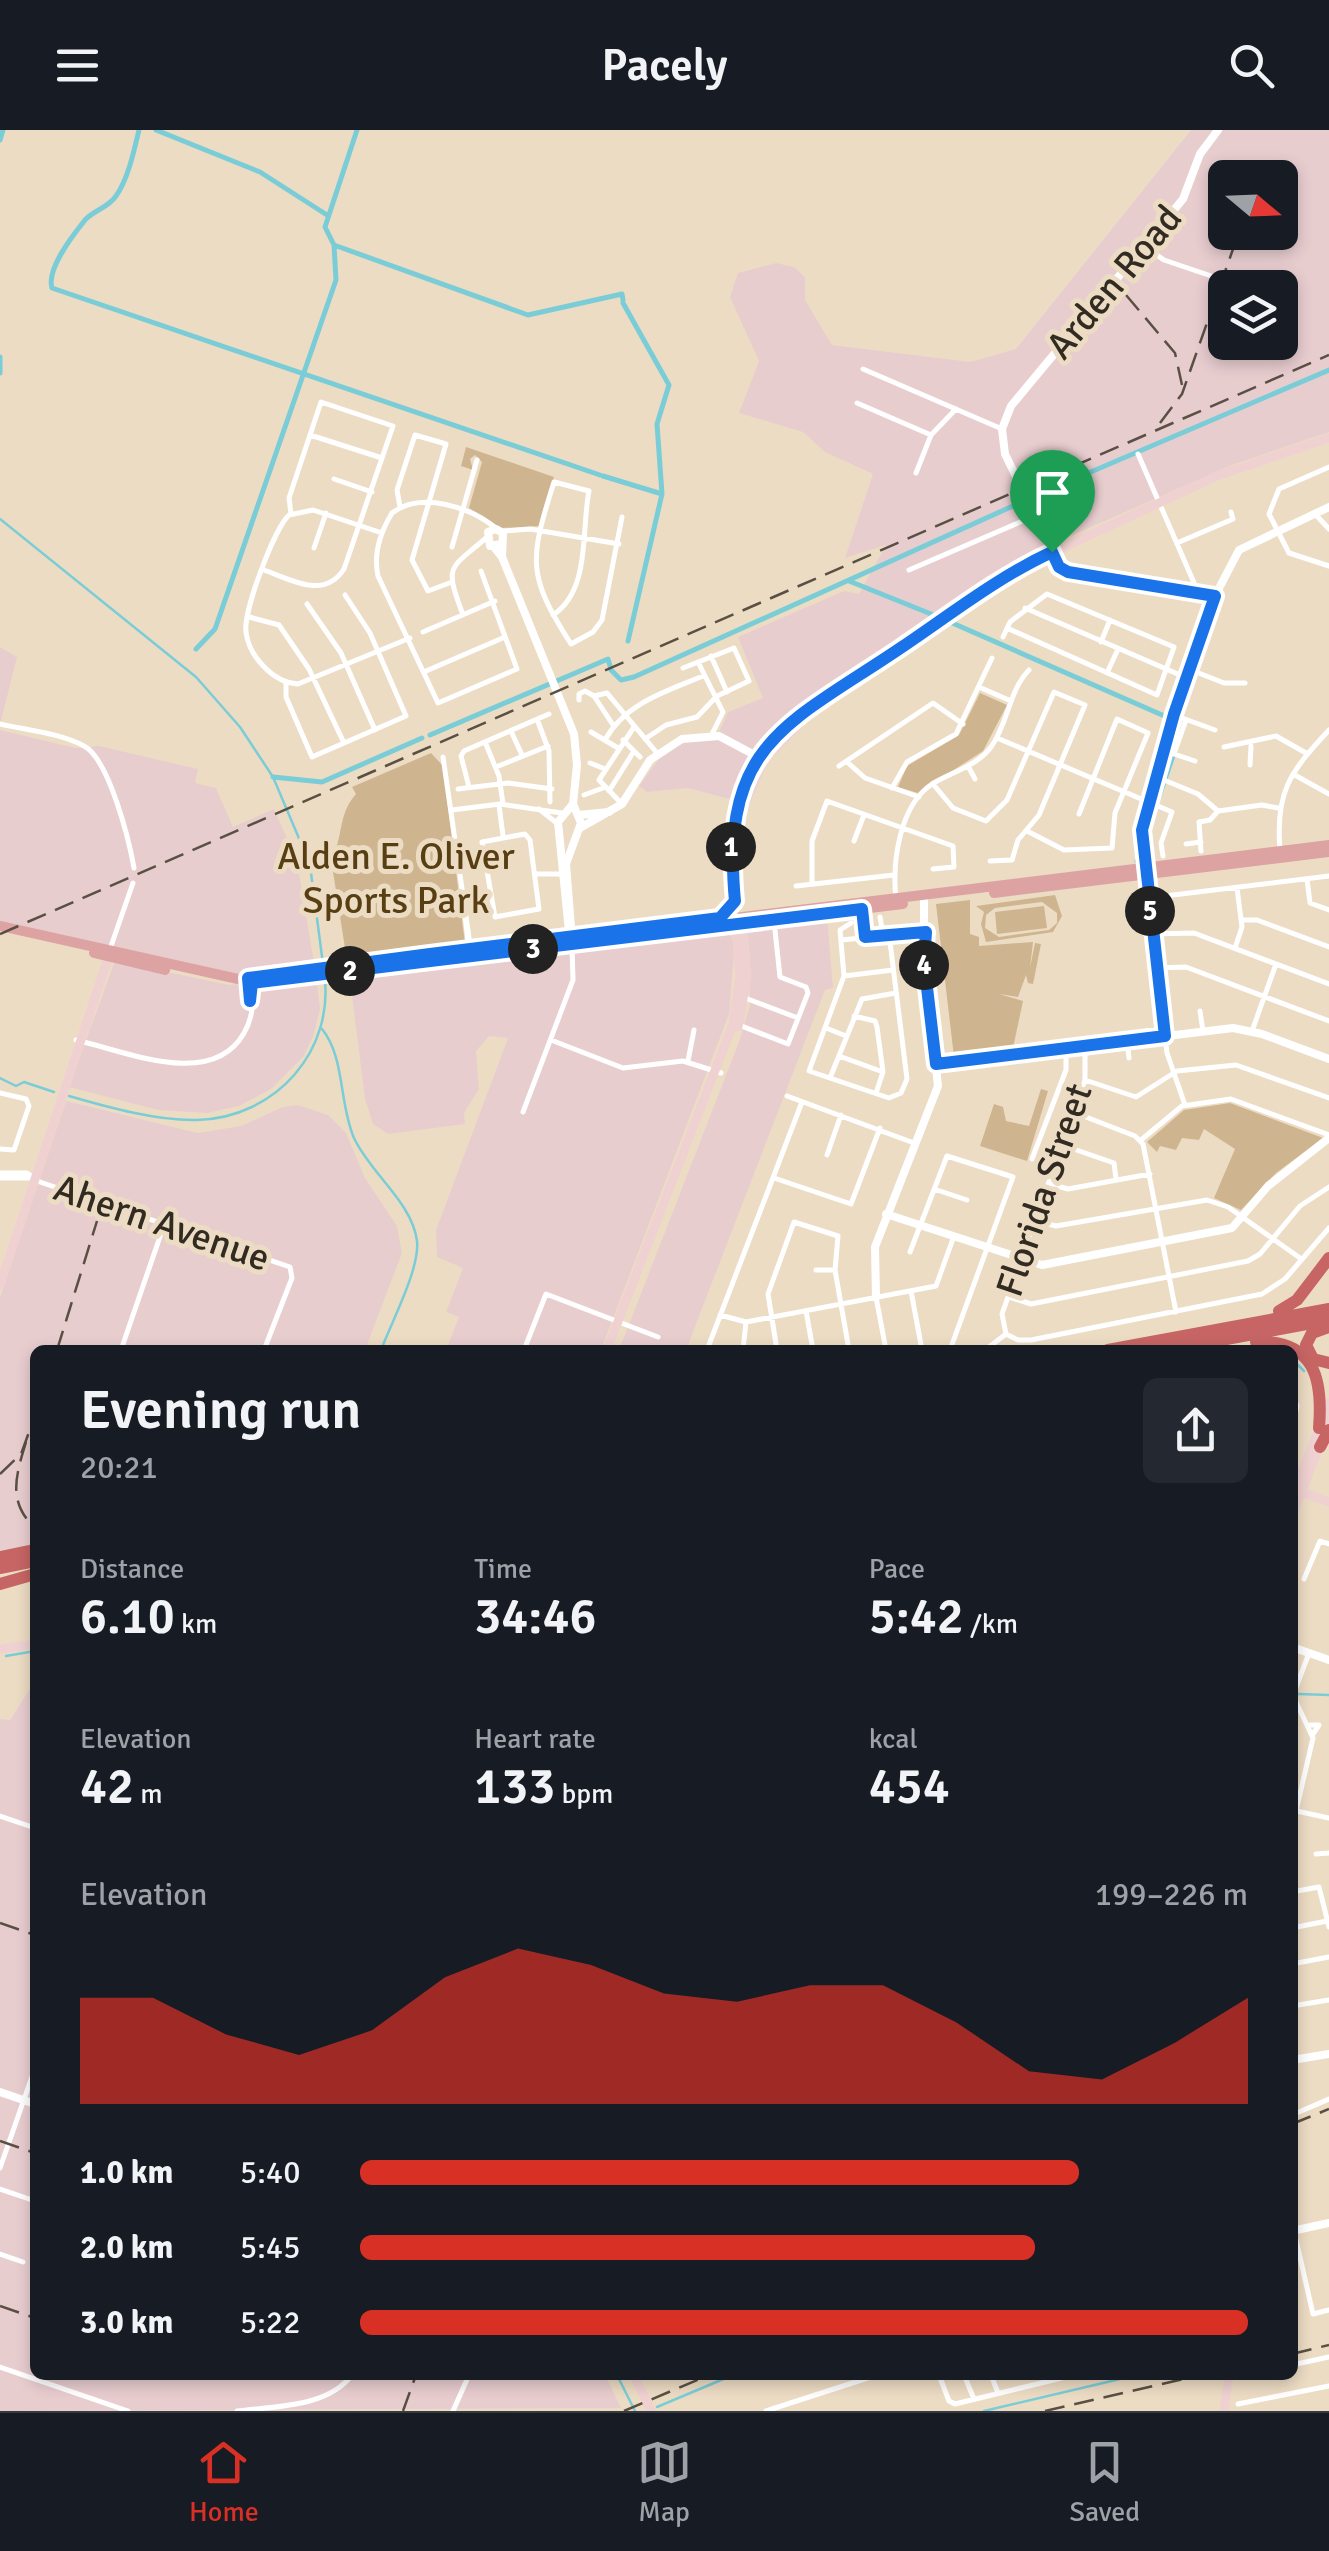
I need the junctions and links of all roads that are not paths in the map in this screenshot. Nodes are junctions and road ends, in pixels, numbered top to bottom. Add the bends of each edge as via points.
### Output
1 (1218, 130) edge
2 (1144, 246) junction
3 (1208, 275) edge
4 (862, 369) dead end
5 (857, 403) dead end
6 (956, 409) junction
7 (1002, 428) junction
8 (310, 435) junction
9 (931, 436) junction
10 (1329, 438) edge
11 (1138, 454) dead end
12 (382, 458) junction
13 (477, 460) dead end
14 (1329, 467) edge
15 (916, 473) dead end
16 (334, 480) dead end
17 (372, 492) junction
18 (1159, 502) junction
19 (430, 503) junction
20 (400, 507) junction
21 (1329, 507) edge
22 (463, 510) junction
23 (1231, 512) dead end
24 (326, 513) junction
25 (1315, 513) junction
26 (291, 514) junction
27 (1034, 516) junction
28 (622, 517) dead end
29 (360, 525) junction
30 (1329, 530) edge
31 (542, 531) junction
32 (1275, 531) junction
33 (382, 532) junction
34 (586, 538) junction
35 (495, 539) junction
36 (1177, 543) junction
37 (619, 544) junction
38 (452, 547) dead end
39 (314, 548) dead end
40 (1052, 552) junction
41 (527, 557) dead end
42 (536, 559) junction
43 (1329, 566) edge
44 (264, 570) junction
45 (909, 570) dead end
46 (481, 571) dead end
47 (452, 582) junction
48 (1198, 592) junction
49 (346, 595) dead end
50 (1215, 596) junction
51 (495, 601) junction
52 (307, 604) dead end
53 (1025, 608) junction
54 (463, 615) junction
55 (553, 615) junction
56 (248, 616) junction
57 (1110, 620) junction
58 (1007, 628) junction
59 (423, 632) dead end
60 (505, 636) junction
61 (410, 638) junction
62 (1003, 638) dead end
63 (1101, 642) junction
64 (1118, 649) junction
65 (378, 652) junction
66 (711, 656) junction
67 (992, 658) dead end
68 (698, 662) junction
69 (347, 666) junction
70 (683, 668) dead end
71 (1029, 670) dead end
72 (1190, 670) junction
73 (425, 671) junction
74 (1166, 671) junction
75 (1107, 673) junction
76 (704, 676) junction
77 (1187, 678) junction
78 (314, 679) junction
79 (1246, 683) dead end
80 (286, 684) junction
81 (980, 688) junction
82 (727, 692) junction
83 (594, 696) junction
84 (714, 699) junction
85 (579, 700) dead end
86 (1011, 701) junction
87 (549, 714) dead end
88 (1174, 714) junction
89 (623, 716) junction
90 (538, 719) junction
91 (1186, 720) junction
92 (0, 724) edge
93 (963, 724) junction
94 (613, 725) junction
95 (634, 727) junction
96 (376, 730) junction
97 (511, 730) junction
98 (1216, 730) dead end
99 (1329, 730) edge
100 (591, 732) dead end
101 (711, 736) junction
102 (996, 738) junction
103 (644, 739) junction
104 (604, 740) junction
105 (622, 740) junction
106 (484, 742) junction
107 (344, 743) junction
108 (1252, 744) junction
109 (548, 746) junction
110 (1224, 747) dead end
111 (618, 748) junction
112 (634, 751) junction
113 (1028, 752) junction
114 (657, 753) junction
115 (1306, 753) junction
116 (522, 756) junction
117 (443, 757) dead end
118 (640, 758) dead end
119 (761, 760) junction
120 (1195, 761) dead end
121 (848, 762) junction
122 (590, 763) dead end
123 (464, 765) junction
124 (1060, 765) junction
125 (1250, 765) dead end
126 (839, 766) dead end
127 (968, 766) junction
128 (496, 767) junction
129 (446, 768) junction
130 (605, 769) junction
131 (1293, 774) junction
132 (1090, 778) junction
133 (1159, 778) junction
134 (975, 780) dead end
135 (500, 783) junction
136 (933, 784) junction
137 (469, 787) junction
138 (458, 788) dead end
139 (892, 788) junction
140 (552, 789) junction
141 (606, 790) junction
142 (1123, 793) junction
143 (1329, 794) edge
144 (584, 795) dead end
145 (919, 797) junction
146 (550, 802) dead end
147 (501, 804) junction
148 (622, 804) junction
149 (1150, 804) junction
150 (536, 808) junction
151 (1278, 808) junction
152 (452, 810) junction
153 (571, 811) junction
154 (613, 811) junction
155 (1218, 811) junction
156 (864, 814) junction
157 (1078, 814) dead end
158 (559, 827) junction
159 (904, 829) junction
160 (578, 830) junction
161 (1027, 831) junction
162 (1150, 834) dead end
163 (503, 836) junction
164 (1164, 836) junction
165 (854, 840) dead end
166 (1201, 842) junction
167 (1186, 844) dead end
168 (1329, 848) edge
169 (1201, 851) dead end
170 (1280, 855) junction
171 (1162, 856) dead end
172 (990, 861) dead end
173 (134, 868) dead end
174 (933, 869) dead end
175 (1145, 871) junction
176 (563, 873) junction
177 (534, 874) junction
178 (894, 875) junction
179 (1329, 876) edge
180 (1307, 879) junction
181 (133, 883) dead end
182 (812, 884) junction
183 (796, 886) dead end
184 (1237, 887) junction
185 (925, 898) junction
186 (1148, 898) junction
187 (735, 901) junction
188 (896, 901) junction
189 (868, 906) junction
190 (1329, 910) edge
191 (880, 917) dead end
192 (720, 918) junction
193 (740, 920) junction
194 (1241, 920) junction
195 (774, 921) junction
196 (851, 923) dead end
197 (0, 929) edge
198 (926, 932) junction
199 (1152, 934) junction
200 (886, 935) junction
201 (867, 937) junction
202 (570, 939) junction
203 (840, 940) junction
204 (1329, 947) edge
205 (1236, 948) junction
206 (470, 951) junction
207 (108, 954) junction
208 (1276, 964) junction
209 (1157, 968) junction
210 (893, 970) junction
211 (844, 976) junction
212 (249, 981) junction
213 (1329, 984) edge
214 (896, 993) junction
215 (1263, 996) junction
216 (745, 998) junction
217 (1200, 1011) dead end
218 (854, 1016) junction
219 (799, 1018) junction
220 (1329, 1021) edge
221 (739, 1026) junction
222 (825, 1028) junction
223 (694, 1030) dead end
224 (1203, 1031) junction
225 (1252, 1031) junction
226 (846, 1036) junction
227 (1165, 1036) junction
228 (551, 1040) junction
229 (1126, 1040) junction
230 (79, 1041) junction
231 (1085, 1046) junction
232 (1066, 1048) junction
233 (838, 1056) junction
234 (1128, 1058) dead end
235 (1329, 1060) edge
236 (688, 1061) junction
237 (936, 1064) junction
238 (718, 1072) junction
239 (883, 1072) junction
240 (1174, 1072) junction
241 (830, 1078) junction
242 (1084, 1080) junction
243 (0, 1093) edge
244 (876, 1094) junction
245 (786, 1096) dead end
246 (1329, 1098) edge
247 (802, 1102) junction
248 (1186, 1105) junction
249 (523, 1112) dead end
250 (1073, 1112) junction
251 (841, 1115) junction
252 (880, 1128) junction
253 (1329, 1137) edge
254 (1141, 1141) junction
255 (914, 1143) junction
256 (1062, 1146) junction
257 (0, 1150) edge
258 (828, 1155) dead end
259 (1032, 1159) dead end
260 (1150, 1174) junction
261 (0, 1176) edge
262 (773, 1178) junction
263 (33, 1179) junction
264 (1116, 1180) junction
265 (1049, 1184) junction
266 (1329, 1187) edge
267 (934, 1189) junction
268 (967, 1200) dead end
269 (1156, 1207) junction
270 (886, 1214) junction
271 (1243, 1217) junction
272 (1037, 1221) junction
273 (164, 1224) junction
274 (920, 1228) junction
275 (1329, 1228) edge
276 (954, 1236) junction
277 (1272, 1238) junction
278 (1163, 1243) junction
279 (989, 1246) junction
280 (910, 1252) dead end
281 (1300, 1258) junction
282 (1329, 1258) edge
283 (1023, 1260) junction
284 (0, 1269) edge
285 (816, 1270) dead end
286 (835, 1270) junction
287 (1170, 1278) junction
288 (0, 1286) edge
289 (911, 1291) junction
290 (876, 1297) junction
291 (1009, 1297) junction
292 (1329, 1301) edge
293 (840, 1304) junction
294 (806, 1311) junction
295 (1279, 1311) junction
296 (1176, 1312) junction
297 (720, 1314) junction
298 (771, 1317) junction
299 (1329, 1319) edge
300 (621, 1322) junction
301 (746, 1322) junction
302 (1006, 1334) junction
303 (1190, 1335) junction
304 (658, 1337) dead end
305 (1256, 1342) junction
306 (1168, 1344) edge
307 (124, 1345) edge
308 (266, 1345) edge
309 (526, 1345) edge
310 (612, 1345) edge
311 (709, 1345) edge
312 (744, 1345) edge
313 (776, 1345) edge
314 (812, 1345) edge
315 (848, 1345) edge
316 (885, 1345) edge
317 (921, 1345) edge
318 (952, 1345) edge
319 (992, 1345) edge
320 (1147, 1345) edge
321 (1172, 1345) edge
322 (1232, 1345) edge
323 (1281, 1345) edge
324 (1298, 1354) edge
325 (1329, 1364) edge
326 (1329, 1403) edge
327 (1326, 1427) edge
328 (1320, 1447) joint
329 (1298, 1489) edge
330 (1298, 1489) edge
331 (1298, 1494) edge
332 (1329, 1502) edge
333 (1329, 1544) edge
334 (30, 1549) edge
335 (0, 1550) edge
336 (30, 1550) edge
337 (0, 1558) edge
338 (30, 1563) edge
339 (0, 1568) edge
340 (30, 1574) edge
341 (1304, 1579) dead end
342 (0, 1581) edge
343 (30, 1642) edge
344 (0, 1646) edge
345 (1298, 1648) edge
346 (1309, 1653) junction
347 (1329, 1660) edge
348 (1298, 1680) edge
349 (1298, 1705) edge
350 (1298, 1794) edge
351 (1298, 1812) edge
352 (0, 1816) edge
353 (1329, 1818) edge
354 (30, 1826) edge
355 (1329, 1853) edge
356 (1316, 1854) dead end
357 (1298, 1891) edge
358 (1328, 1924) edge
359 (1298, 1927) edge
360 (1329, 1958) edge
361 (1298, 1963) edge
362 (1329, 2000) edge
363 (1298, 2005) edge
364 (1329, 2054) edge
365 (1298, 2059) edge
366 (30, 2083) edge
367 (0, 2092) edge
368 (1329, 2099) edge
369 (24, 2101) junction
370 (30, 2103) edge
371 (1298, 2112) edge
372 (0, 2168) edge
373 (0, 2189) edge
374 (30, 2200) edge
375 (1329, 2225) edge
376 (1298, 2230) edge
377 (1298, 2252) edge
378 (0, 2254) edge
379 (23, 2262) dead end
380 (1329, 2310) edge
381 (1329, 2358) edge
382 (1298, 2364) edge
383 (0, 2367) edge
384 (30, 2379) edge
385 (34, 2380) edge
386 (348, 2380) edge
387 (467, 2380) edge
388 (633, 2380) edge
389 (861, 2380) edge
390 (941, 2380) edge
391 (966, 2380) edge
392 (993, 2380) edge
393 (1056, 2380) edge
394 (1225, 2380) edge
395 (1329, 2386) edge
396 (998, 2394) junction
397 (974, 2399) junction
398 (1238, 2404) dead end
399 (646, 2407) edge
400 (106, 2408) edge
401 (128, 2411) edge
402 (236, 2411) edge
403 (453, 2411) edge
404 (766, 2411) edge
405 (1222, 2411) edge

1 - 2 street, Arden Road via 1200,154 1185,196
2 - 3 street
2 - 7 street, Arden Road via 1016,400
4 - 6 street
5 - 9 street
6 - 7 street
6 - 9 street
7 - 27 street via 1005,454
8 - 12 street
8 - 12 street via 320,402 393,426
8 - 26 street via 288,498
9 - 15 street
10 - 18 main road
11 - 18 street
12 - 17 street
13 - 22 street
14 - 32 street via 1279,489 1269,514
16 - 17 street
17 - 29 street
18 - 36 street
18 - 40 main road
19 - 20 street
19 - 20 street via 448,448 417,434 397,490
19 - 22 street
19 - 47 street via 414,568 428,591
20 - 33 street
21 - 25 street
22 - 35 street via 484,518
22 - 38 street
23 - 36 street via 1233,518
24 - 26 street
24 - 29 street
24 - 39 street
25 - 30 street
25 - 32 street
26 - 44 street via 279,527
27 - 40 street
27 - 45 street
28 - 37 street
29 - 33 street
29 - 44 street via 344,569 330,584 316,587
31 - 34 street
31 - 34 street via 556,481 589,491
31 - 35 street via 512,531
31 - 42 street
32 - 43 street via 1289,553
32 - 50 street via 1238,550
33 - 61 street via 377,572
34 - 37 street
34 - 55 street via 572,598
35 - 47 street via 460,557
35 - 153 street via 567,710 576,750
36 - 48 street
37 - 55 street via 597,628 571,644
40 - 48 street via 1068,572
40 - 119 main road via 792,718
41 - 42 street
42 - 55 street via 537,585
44 - 56 street
46 - 51 street
47 - 54 street
48 - 50 street
49 - 65 street
50 - 72 street
51 - 54 street
51 - 60 street
52 - 69 street
53 - 57 street via 1047,594
53 - 58 street
53 - 63 street
54 - 59 street
56 - 78 street via 279,625
56 - 80 street via 251,647
57 - 63 street
57 - 74 street via 1174,646
58 - 62 street
58 - 75 street
60 - 73 street
60 - 73 street via 517,669 438,702
61 - 65 street
61 - 73 street
63 - 64 street
64 - 74 street
64 - 75 street
65 - 69 street
65 - 96 street via 406,716
66 - 68 street
66 - 82 street
66 - 82 street via 734,648 742,662 749,681
67 - 81 street
68 - 70 street
68 - 76 street
69 - 78 street
69 - 96 street
71 - 86 street
72 - 77 street
72 - 79 street
74 - 75 street via 1157,695
74 - 77 street
76 - 84 street
76 - 89 street
77 - 88 street
78 - 80 street
78 - 107 street
80 - 107 street via 312,757
81 - 86 street
81 - 93 street
82 - 84 street
83 - 85 street via 585,691
83 - 89 street via 607,693
83 - 94 street
84 - 101 street via 723,713
84 - 103 street via 697,717
86 - 102 street
87 - 90 street
88 - 91 street
88 - 133 street
89 - 94 street
89 - 95 street
90 - 97 street
90 - 109 street
91 - 98 street
91 - 120 street via 1174,754
92 - 173 street via 82,744 98,757
93 - 121 street via 932,703
93 - 139 street via 908,762
94 - 104 street
95 - 103 street
95 - 105 street
96 - 107 street
97 - 106 street
97 - 116 street
99 - 115 street
100 - 104 street
101 - 114 street via 682,739
101 - 119 street
102 - 113 street
102 - 127 street
103 - 114 street
104 - 111 street
105 - 111 street
105 - 112 street
106 - 123 street via 464,751
106 - 128 street
108 - 110 street
108 - 115 street via 1276,736
108 - 125 street
109 - 116 street
109 - 140 street
111 - 130 street
112 - 118 street
112 - 141 street
113 - 124 street
113 - 124 street via 1054,692 1085,705
113 - 136 street via 1007,800 986,821 953,808
114 - 148 street
115 - 131 street
116 - 128 street
117 - 129 street
119 - 187 main road via 734,820
119 - 193 main road via 737,839
121 - 126 street
121 - 139 street via 865,778
122 - 130 street
123 - 129 street
123 - 137 street
124 - 132 street
124 - 161 street
127 - 134 street
127 - 136 street
128 - 135 street
129 - 152 street
130 - 141 street via 599,780
131 - 143 street
131 - 151 street
132 - 142 street
132 - 142 street via 1117,718 1148,733
132 - 157 street
133 - 149 street
133 - 155 street via 1198,794
135 - 137 street
135 - 140 street
135 - 147 street
136 - 145 street
137 - 138 street
139 - 145 street
140 - 146 street
141 - 144 street
141 - 148 street
142 - 149 street
142 - 161 street via 1114,846 1064,850
145 - 159 street
147 - 150 street
147 - 152 street
147 - 163 street
148 - 154 street
149 - 164 street via 1172,812
149 - 175 street via 1142,830
150 - 153 street
150 - 158 street
151 - 155 street
151 - 170 street
152 - 206 street
153 - 154 street
153 - 158 street
153 - 160 street
154 - 160 street
155 - 166 street via 1199,822
156 - 159 street
156 - 165 street
156 - 182 street via 827,801 812,841
158 - 160 street via 569,834
158 - 176 street
159 - 174 street via 953,846 954,867
159 - 178 street
160 - 176 street
161 - 172 street via 1012,860
162 - 164 street
163 - 177 street via 529,836
163 - 177 street via 482,842 493,916 537,912
164 - 171 street
166 - 167 street
166 - 169 street
168 - 170 main road
170 - 175 main road
175 - 185 main road
175 - 186 street
176 - 177 street
176 - 202 street
178 - 182 street
178 - 188 street
179 - 180 street
180 - 184 street
180 - 190 street via 1310,903
181 - 207 street
182 - 183 street
184 - 186 street
184 - 194 street
185 - 188 main road
185 - 198 street
186 - 199 street
187 - 192 main road
187 - 193 main road
188 - 189 main road
189 - 193 main road
189 - 195 main road
189 - 201 street
191 - 200 street
192 - 193 main road
192 - 202 main road
193 - 195 main road
193 - 202 main road
193 - 216 main road
193 - 238 main road via 738,998
194 - 204 street
194 - 205 street
195 - 219 street via 780,977 808,990
196 - 203 street via 841,926
197 - 207 main road
198 - 200 street
198 - 237 street
199 - 205 street via 1191,932
199 - 209 street
200 - 201 street
200 - 210 street
201 - 203 street
202 - 206 main road
202 - 228 street via 573,980
203 - 211 street
205 - 208 street
206 - 212 main road
207 - 212 main road via 219,984
207 - 230 main road
208 - 213 street
208 - 215 street
209 - 215 street via 1186,966
209 - 227 street
210 - 211 street
210 - 214 street
211 - 222 street
212 - 230 street via 248,1026 238,1043 206,1063
214 - 218 street via 862,998
214 - 244 street via 907,1078 904,1089 889,1098
215 - 220 street
215 - 225 street
216 - 219 street
216 - 221 main road
217 - 224 street
218 - 226 street
218 - 239 street via 875,1021
219 - 221 street via 788,1044
221 - 238 main road
222 - 226 street
222 - 241 street via 809,1070
223 - 236 street
224 - 225 street
224 - 227 street
225 - 235 street
226 - 233 street
227 - 229 street
227 - 240 street
228 - 236 street via 623,1068
228 - 249 street
229 - 231 street
229 - 234 street
230 - 263 main road
231 - 232 street
231 - 242 street, Florida Street
232 - 237 street
232 - 259 street via 1066,1070
233 - 239 street
233 - 241 street
236 - 238 street
237 - 255 street via 936,1100
238 - 300 main road
239 - 244 street
240 - 242 street via 1136,1096
240 - 246 street via 1236,1065
240 - 248 street
241 - 244 street
242 - 250 street, Florida Street
243 - 257 street via 26,1099 29,1106 14,1150
245 - 247 street
247 - 251 street
247 - 262 street
248 - 253 street via 1236,1100
248 - 254 street
250 - 254 street
250 - 256 street, Florida Street
251 - 252 street
251 - 258 street
252 - 255 street
252 - 262 street via 851,1204
253 - 271 street via 1268,1186
254 - 260 street
255 - 270 street
256 - 264 street via 1114,1164
256 - 265 street, Florida Street
260 - 264 street
260 - 269 street
261 - 263 street, Ahern Avenue
262 - 297 street
263 - 273 street, Ahern Avenue
263 - 284 main road
263 - 288 main road
264 - 265 street via 1068,1189
265 - 272 street, Florida Street
266 - 277 street via 1300,1206
267 - 268 street
267 - 274 street
267 - 279 street via 947,1156 1013,1177
269 - 271 street via 1207,1200
269 - 272 street via 1056,1226
269 - 278 street
270 - 274 street
270 - 290 street via 874,1247
271 - 277 street
271 - 278 street via 1232,1228
272 - 283 street, Florida Street
273 - 307 street
273 - 308 street, Ahern Avenue via 293,1270
274 - 276 street
274 - 280 street
275 - 281 street
276 - 279 street
276 - 289 street via 936,1286
277 - 281 street
277 - 287 street via 1248,1261
278 - 283 street via 1042,1265
278 - 287 street
279 - 283 street
279 - 318 street
281 - 296 street via 1262,1294
282 - 295 highway via 1297,1300
283 - 291 street, Florida Street
285 - 286 street
286 - 293 street
286 - 298 street via 838,1236 794,1222 769,1286
287 - 291 street via 1031,1304
287 - 296 street
289 - 290 street
289 - 317 street
290 - 293 street
290 - 316 street
291 - 302 street, Florida Street via 1001,1320
292 - 295 highway
293 - 294 street
293 - 315 street
294 - 298 street
294 - 314 street
295 - 306 highway
296 - 302 street via 1030,1340
297 - 301 street
297 - 311 street
298 - 301 street
298 - 313 street
299 - 303 highway
299 - 305 highway
299 - 306 highway
299 - 321 highway
299 - 325 highway via 1306,1345 1316,1362
300 - 304 street
300 - 309 street via 546,1294
300 - 310 main road
301 - 312 street
302 - 319 street
303 - 306 highway
303 - 320 highway
305 - 322 highway
305 - 323 highway
324 - 327 highway via 1312,1366
326 - 327 main road
327 - 328 highway
327 - 329 main road
328 - 330 main road
331 - 332 main road
333 - 341 street via 1320,1541
334 - 335 highway
336 - 337 highway
338 - 339 highway
340 - 342 highway
343 - 344 main road
345 - 346 street
346 - 347 street
346 - 348 street
349 - 350 street via 1312,1734
351 - 353 street
352 - 354 street
355 - 356 street
357 - 358 street via 1319,1887
358 - 359 street
360 - 361 street
362 - 363 street
364 - 365 street
366 - 369 street
367 - 369 street
368 - 371 street
369 - 370 street
369 - 372 street
373 - 374 street
375 - 376 street
377 - 380 street via 1313,2314
378 - 379 street
381 - 382 street
383 - 384 street
385 - 400 street
386 - 402 street via 313,2400
387 - 403 street
388 - 399 main road
389 - 404 street
390 - 397 street via 949,2401
391 - 397 street
392 - 396 street
393 - 396 street
394 - 405 main road
395 - 398 street
396 - 397 street
400 - 401 street

